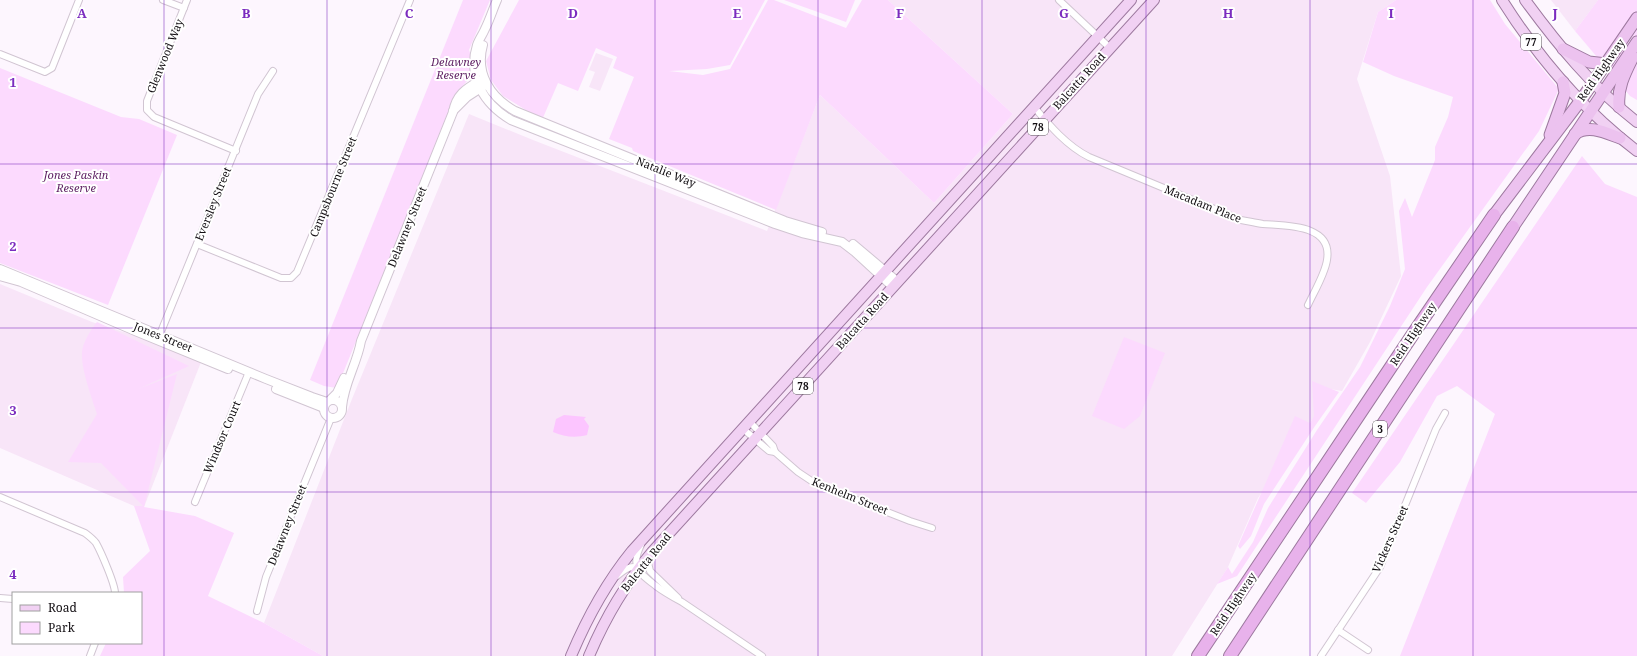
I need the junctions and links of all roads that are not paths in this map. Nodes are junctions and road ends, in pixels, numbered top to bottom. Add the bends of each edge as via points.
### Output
1 (79, 0) edge
2 (163, 0) edge
3 (187, 0) edge
4 (410, 0) edge
5 (497, 0) edge
6 (1059, 0) edge
7 (1131, 0) edge
8 (1154, 0) edge
9 (1502, 0) edge
10 (1525, 0) edge
11 (184, 8) junction
12 (1637, 18) edge
13 (1098, 36) junction
14 (1637, 42) edge
15 (1110, 48) junction
16 (1563, 49) junction
17 (1637, 50) edge
18 (0, 54) edge
19 (1606, 64) junction
20 (273, 71) dead end
21 (1563, 82) junction
22 (1593, 82) junction
23 (482, 84) junction
24 (1603, 92) junction
25 (1581, 100) junction
26 (1034, 107) junction
27 (1619, 107) junction
28 (1591, 110) junction
29 (1044, 120) junction
30 (1637, 122) edge
31 (1575, 134) junction
32 (1620, 138) junction
33 (1544, 149) junction
34 (236, 150) junction
35 (1637, 152) edge
36 (1494, 215) joint
37 (1513, 227) joint
38 (197, 244) junction
39 (0, 269) edge
40 (883, 274) junction
41 (0, 276) edge
42 (896, 284) junction
43 (1308, 306) dead end
44 (159, 338) junction
45 (362, 341) junction
46 (248, 374) junction
47 (327, 403) junction
48 (342, 407) junction
49 (1444, 413) dead end
50 (330, 418) junction
51 (746, 424) junction
52 (758, 436) junction
53 (775, 452) junction
54 (0, 497) edge
55 (195, 502) dead end
56 (932, 528) dead end
57 (647, 533) junction
58 (652, 552) junction
59 (638, 569) junction
60 (650, 571) junction
61 (606, 586) junction
62 (115, 592) edge
63 (0, 598) edge
64 (12, 599) edge
65 (682, 602) junction
66 (257, 610) dead end
67 (1338, 630) junction
68 (95, 644) edge
69 (1368, 650) dead end
70 (90, 656) edge
71 (572, 656) edge
72 (589, 656) edge
73 (762, 656) edge
74 (1198, 656) edge
75 (1230, 656) edge
76 (1321, 656) edge

1 - 18 street via 52,68 45,72
2 - 11 street
3 - 11 street, Glenwood Way
4 - 38 street, Campsbourne Street via 298,272 290,278 281,278
5 - 23 street via 477,46 474,66
6 - 13 street
7 - 13 main road, Balcatta Road / 78
8 - 15 main road, Balcatta Road / 78
9 - 21 main road, 77 via 1523,32
10 - 16 main road, 77
11 - 34 street, Glenwood Way via 147,100 147,110 154,117
12 - 19 highway, Reid Highway / 3
13 - 15 street
13 - 26 main road, Balcatta Road / 78
14 - 24 highway, Reid Highway / 3
15 - 29 main road, Balcatta Road / 78
16 - 19 highway via 1589,62
16 - 22 main road, 77
17 - 27 highway via 1622,79
19 - 22 highway, Reid Highway / 3
20 - 34 street, Eversley Street via 258,94
21 - 25 main road, 77
21 - 33 highway via 1564,99
22 - 24 main road, 77
22 - 25 highway, Reid Highway / 3
23 - 40 street, Natalie Way via 498,112 510,120 775,224 842,242
23 - 45 street, Delawney Street via 458,96
24 - 27 main road, 77
24 - 28 highway, Reid Highway / 3
25 - 28 main road, 77
25 - 33 highway, Reid Highway / 3
26 - 29 street, Macadam Place
26 - 40 main road, Balcatta Road / 78
27 - 30 main road, 77
28 - 31 highway, Reid Highway / 3
28 - 32 main road, 77
29 - 42 main road, Balcatta Road / 78
29 - 43 street, Macadam Place via 1068,143 1099,162 1241,220 1298,227 1321,237 1328,252 1327,262
31 - 32 highway via 1592,129
31 - 37 highway, Reid Highway / 3
32 - 35 main road, 77
33 - 36 highway, Reid Highway / 3
34 - 38 street, Eversley Street
36 - 74 highway, Reid Highway / 3
37 - 75 highway, Reid Highway / 3
38 - 44 street, Eversley Street
39 - 44 street, Jones Street
40 - 42 street, Natalie Way
40 - 51 main road, Balcatta Road / 78
41 - 44 street, Jones Street via 21,282
42 - 52 main road, Balcatta Road / 78
44 - 46 street, Jones Street
45 - 47 street, Delawney Street via 337,392
45 - 48 street, Delawney Street via 346,386
46 - 47 street, Jones Street
46 - 55 street, Windsor Court
47 - 48 street, Jones Street via 337,400
47 - 50 street via 326,415
48 - 50 street via 339,416
49 - 67 street, Vickers Street via 1380,567
50 - 66 street, Delawney Street via 266,577
51 - 52 street, Kenhelm Street
51 - 52 street, Kenhelm Street
51 - 57 main road, Balcatta Road / 78
52 - 53 street, Kenhelm Street via 773,446
52 - 53 street, Kenhelm Street via 769,451
52 - 58 main road, Balcatta Road / 78
53 - 56 street, Kenhelm Street via 816,484
54 - 62 street via 92,538 113,582
57 - 59 street via 638,550
57 - 61 main road, Balcatta Road / 78
58 - 59 main road, Balcatta Road / 78
58 - 60 street via 648,563
59 - 60 street
59 - 61 street via 633,566 624,570
59 - 65 street via 669,595
59 - 72 main road, Balcatta Road / 78 via 608,615
60 - 65 street
61 - 71 main road, Balcatta Road / 78 via 590,614
63 - 64 street
65 - 73 street
67 - 69 street
67 - 76 street, Vickers Street
68 - 70 street

